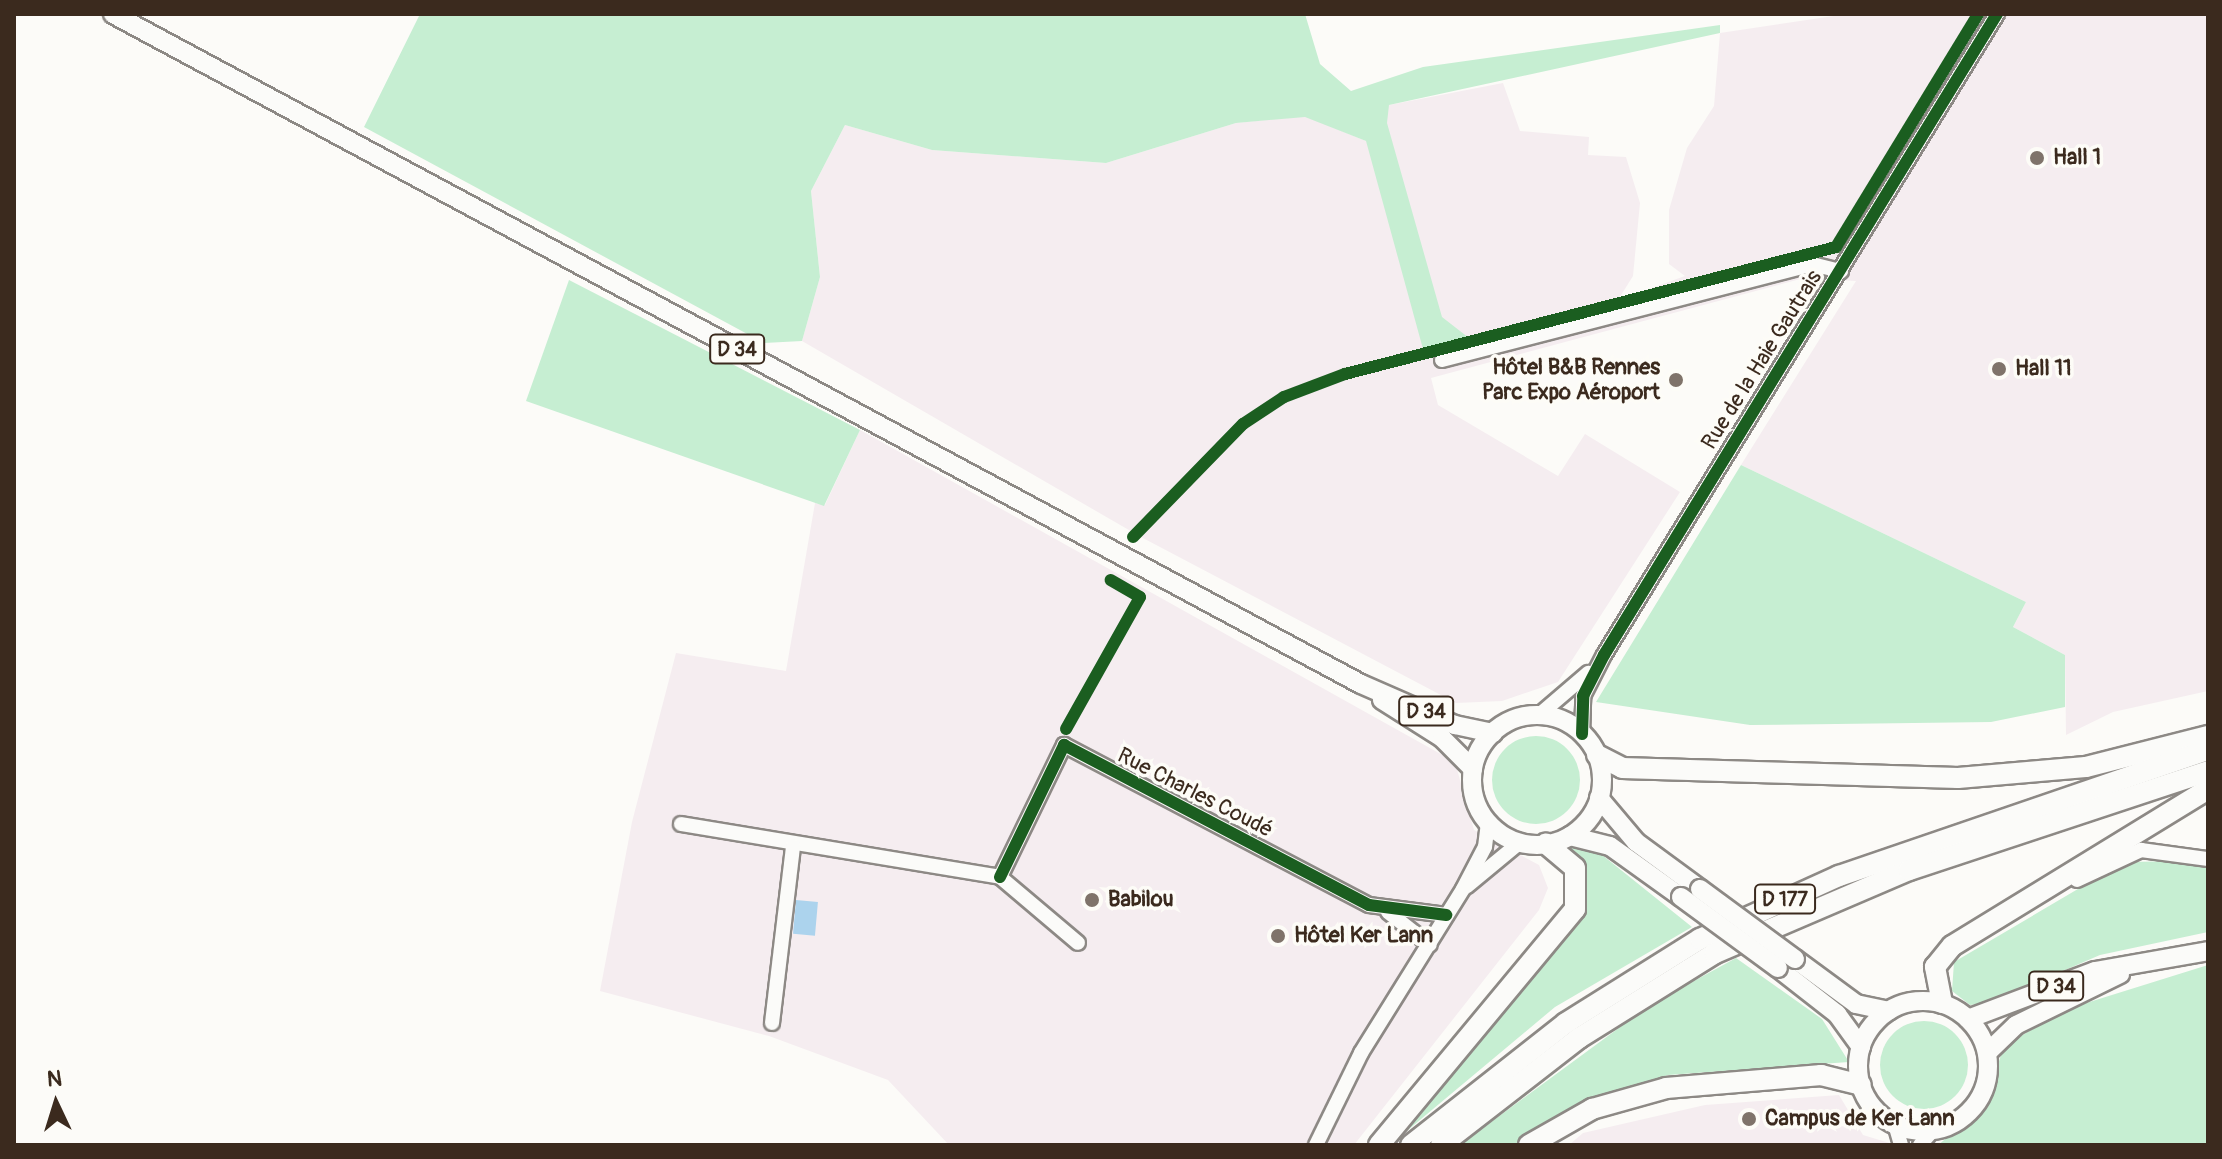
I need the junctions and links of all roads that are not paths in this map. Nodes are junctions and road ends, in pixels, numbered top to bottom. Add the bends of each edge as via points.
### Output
1 (113, 14) edge
2 (1997, 14) edge
3 (1841, 271) junction
4 (1442, 360) dead end
5 (1604, 655) junction
6 (1361, 684) junction
7 (1539, 715) junction
8 (1493, 733) junction
9 (1582, 734) junction
10 (2208, 736) edge
11 (2208, 750) edge
12 (1597, 755) junction
13 (1473, 769) junction
14 (2208, 771) edge
15 (2208, 789) edge
16 (1599, 798) junction
17 (1488, 823) junction
18 (681, 824) dead end
19 (1570, 836) junction
20 (1519, 843) junction
21 (1546, 844) junction
22 (793, 846) junction
23 (2208, 859) edge
24 (1000, 877) junction
25 (1463, 889) junction
26 (1388, 912) junction
27 (1446, 915) junction
28 (1970, 936) junction
29 (1078, 943) dead end
30 (1430, 945) junction
31 (2208, 951) edge
32 (2147, 962) junction
33 (1942, 1003) junction
34 (1888, 1011) junction
35 (1968, 1019) junction
36 (772, 1023) dead end
37 (1861, 1047) junction
38 (1987, 1053) junction
39 (1861, 1085) junction
40 (1895, 1124) junction
41 (1933, 1130) junction
42 (1316, 1145) edge
43 (1379, 1145) edge
44 (1411, 1145) edge
45 (1441, 1145) edge
46 (1529, 1145) edge
47 (1901, 1145) edge
48 (1920, 1145) edge

1 - 6 main road, D 34
2 - 3 street, Rue de la Haie Gautrais
3 - 4 street via 1812,264
3 - 5 street, Rue de la Haie Gautrais
5 - 7 street, Rue de la Haie Gautrais via 1566,699
5 - 9 street, Rue de la Haie Gautrais via 1583,696
6 - 8 main road, D 34 via 1455,725
6 - 13 main road, D 34 via 1442,738
7 - 8 main road
7 - 9 main road
8 - 13 main road
9 - 12 main road
10 - 12 highway via 2086,767 1970,778 1622,768
11 - 44 highway, D 177 via 1920,846 1700,939 1566,1023
12 - 16 main road
13 - 17 main road via 1474,798
14 - 45 highway, D 177 via 1909,870 1715,953 1579,1038
15 - 28 highway
16 - 19 main road
16 - 34 main road, bridge via 1636,842 1856,1004
17 - 20 main road
17 - 25 street via 1485,847
18 - 22 street
19 - 21 main road
19 - 37 main road, bridge via 1610,846 1681,897 1837,1014
20 - 21 main road
20 - 25 street
21 - 43 highway via 1575,868 1575,909
22 - 24 street
22 - 36 street
23 - 28 street via 2162,850 2131,853
24 - 26 street, Rue Charles Coudé via 1064,745
24 - 29 street
25 - 27 street
26 - 27 street, Rue Charles Coudé
26 - 30 street, Rue Charles Coudé via 1405,932
27 - 30 street
28 - 33 highway via 1935,967
30 - 42 street
31 - 32 main road, D 34
32 - 35 main road, D 34 via 2095,971
32 - 38 main road, D 34 via 2055,1003
33 - 34 main road via 1914,1001
33 - 35 main road
34 - 37 main road
35 - 38 main road
37 - 39 main road
38 - 41 main road via 1977,1103
39 - 40 main road
39 - 46 highway via 1821,1075 1666,1088 1592,1109
40 - 41 main road
40 - 47 street
41 - 48 street

